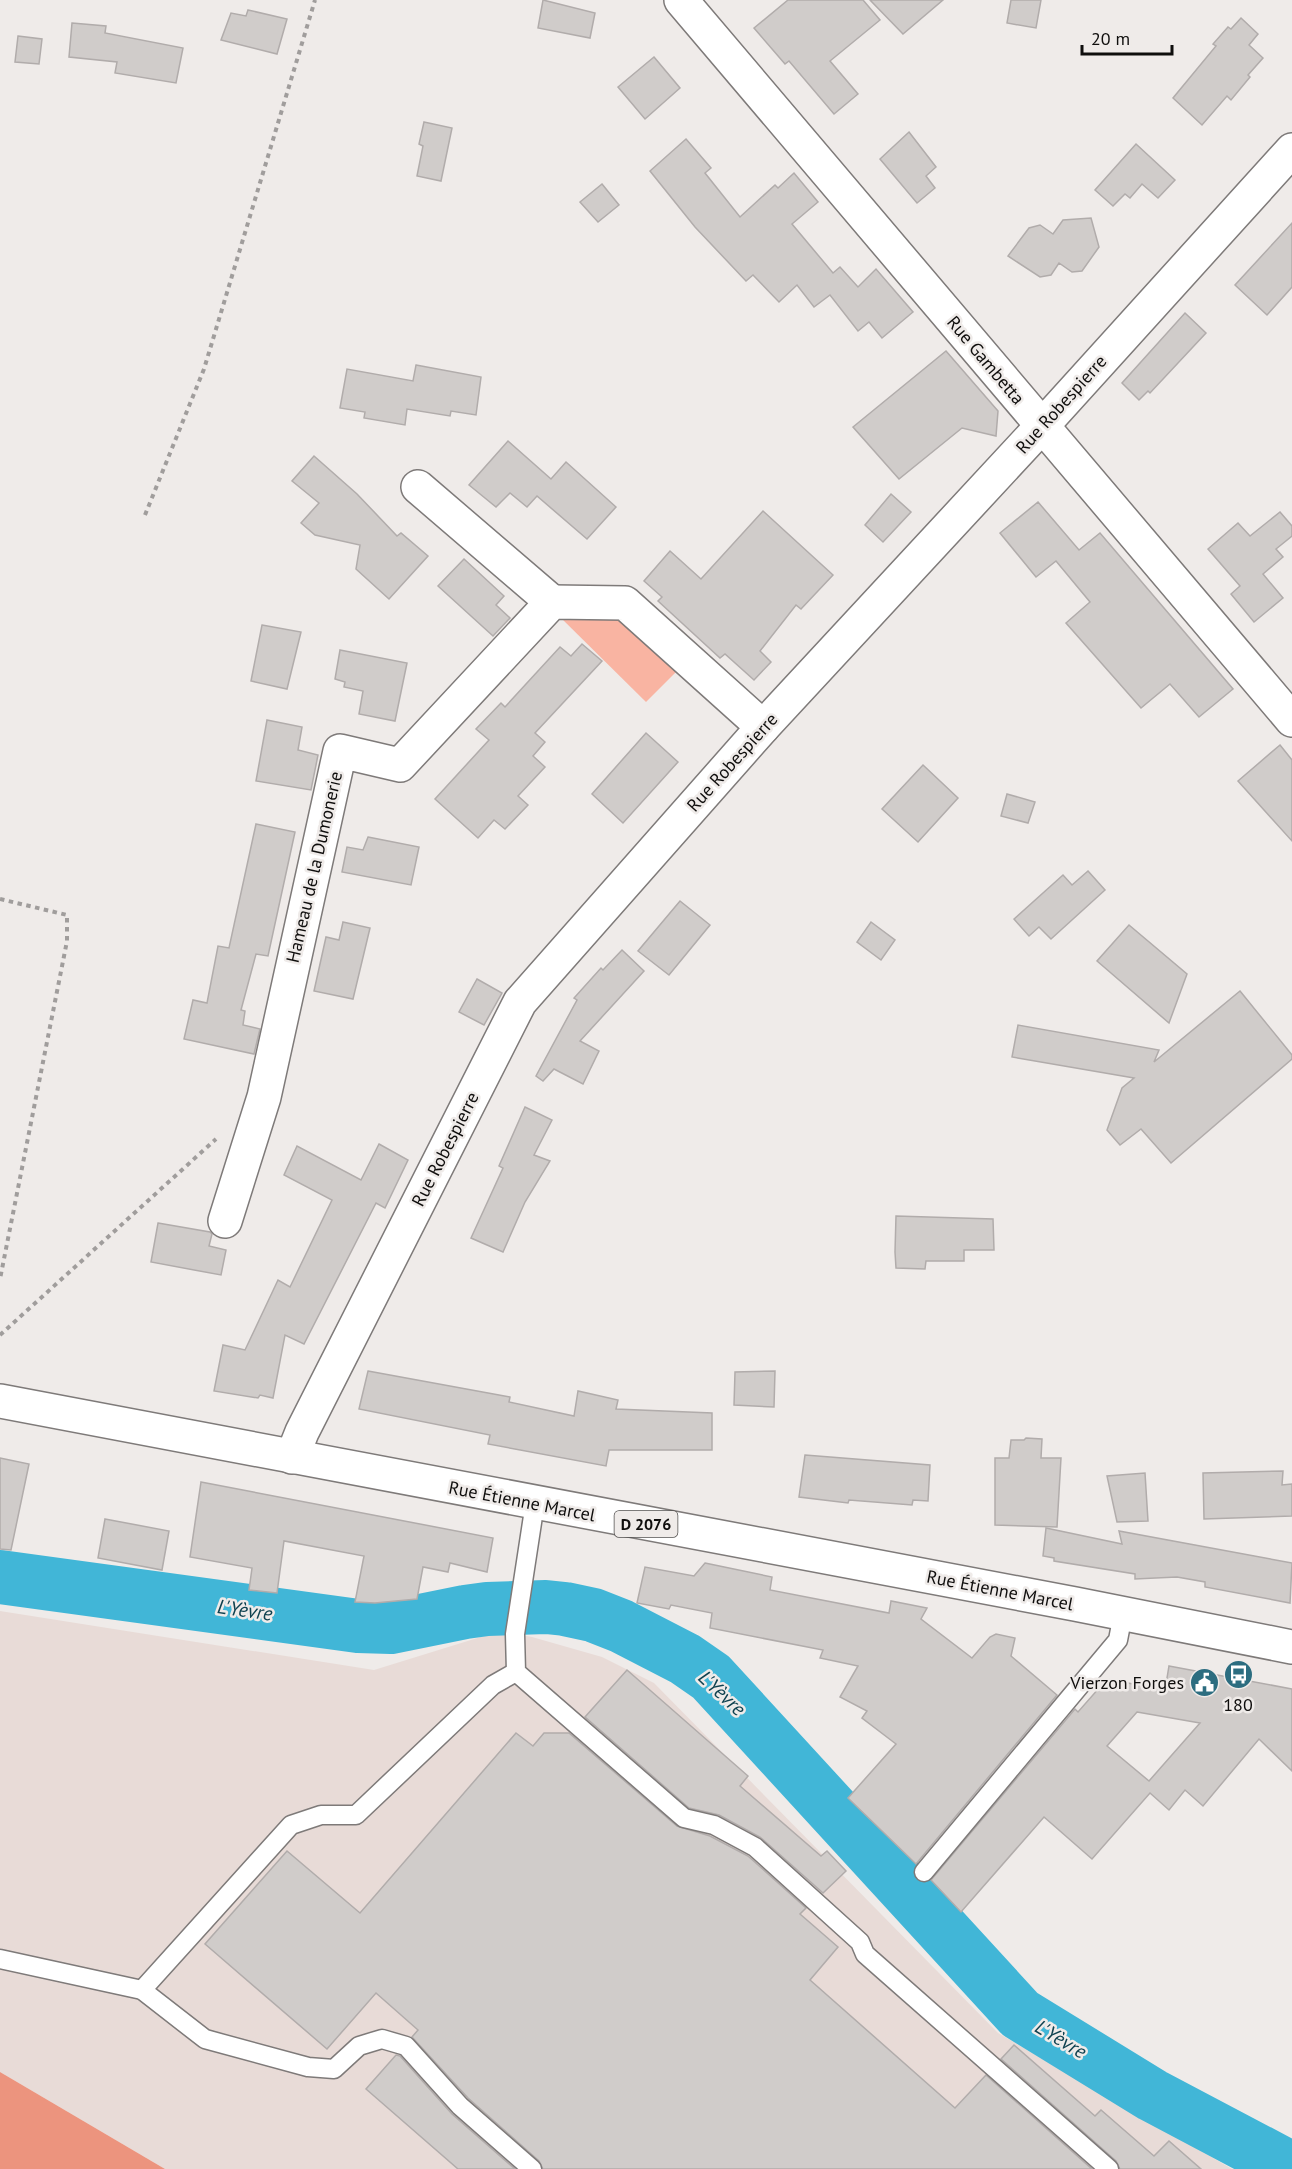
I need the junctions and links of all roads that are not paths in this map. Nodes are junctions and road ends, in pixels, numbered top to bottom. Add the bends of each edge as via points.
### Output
1 (681, 0) edge
2 (1292, 150) edge
3 (1042, 426) junction
4 (418, 487) dead end
5 (552, 603) junction
6 (1292, 720) edge
7 (763, 727) junction
8 (225, 1221) dead end
9 (0, 1401) edge
10 (292, 1457) junction
11 (535, 1503) junction
12 (1123, 1614) junction
13 (1292, 1647) edge
14 (516, 1672) junction
15 (924, 1872) dead end
16 (0, 1959) edge
17 (142, 1990) junction
18 (532, 2169) edge
19 (1109, 2169) edge

1 - 3 street, Rue Gambetta
2 - 3 street, Rue Robespierre
3 - 6 street, Rue Gambetta
3 - 7 street, Rue Robespierre
4 - 5 street
5 - 7 street via 625,603
5 - 8 street, Hameau de la Dumonerie via 400,765 340,751 264,1096
7 - 10 street, Rue Robespierre via 520,1002
9 - 10 street, Rue Étienne Marcel / D 2076
10 - 11 street, Rue Étienne Marcel / D 2076
11 - 12 street, Rue Étienne Marcel / D 2076
11 - 14 lane via 515,1634
12 - 13 street, Rue Étienne Marcel / D 2076
12 - 15 lane via 1118,1640
14 - 17 lane via 493,1685 356,1815 321,1815 291,1825
14 - 19 lane via 684,1818 714,1825 754,1847 860,1942 866,1954
16 - 17 lane
17 - 18 lane via 205,2039 308,2067 333,2069 359,2046 382,2039 406,2046 460,2106

